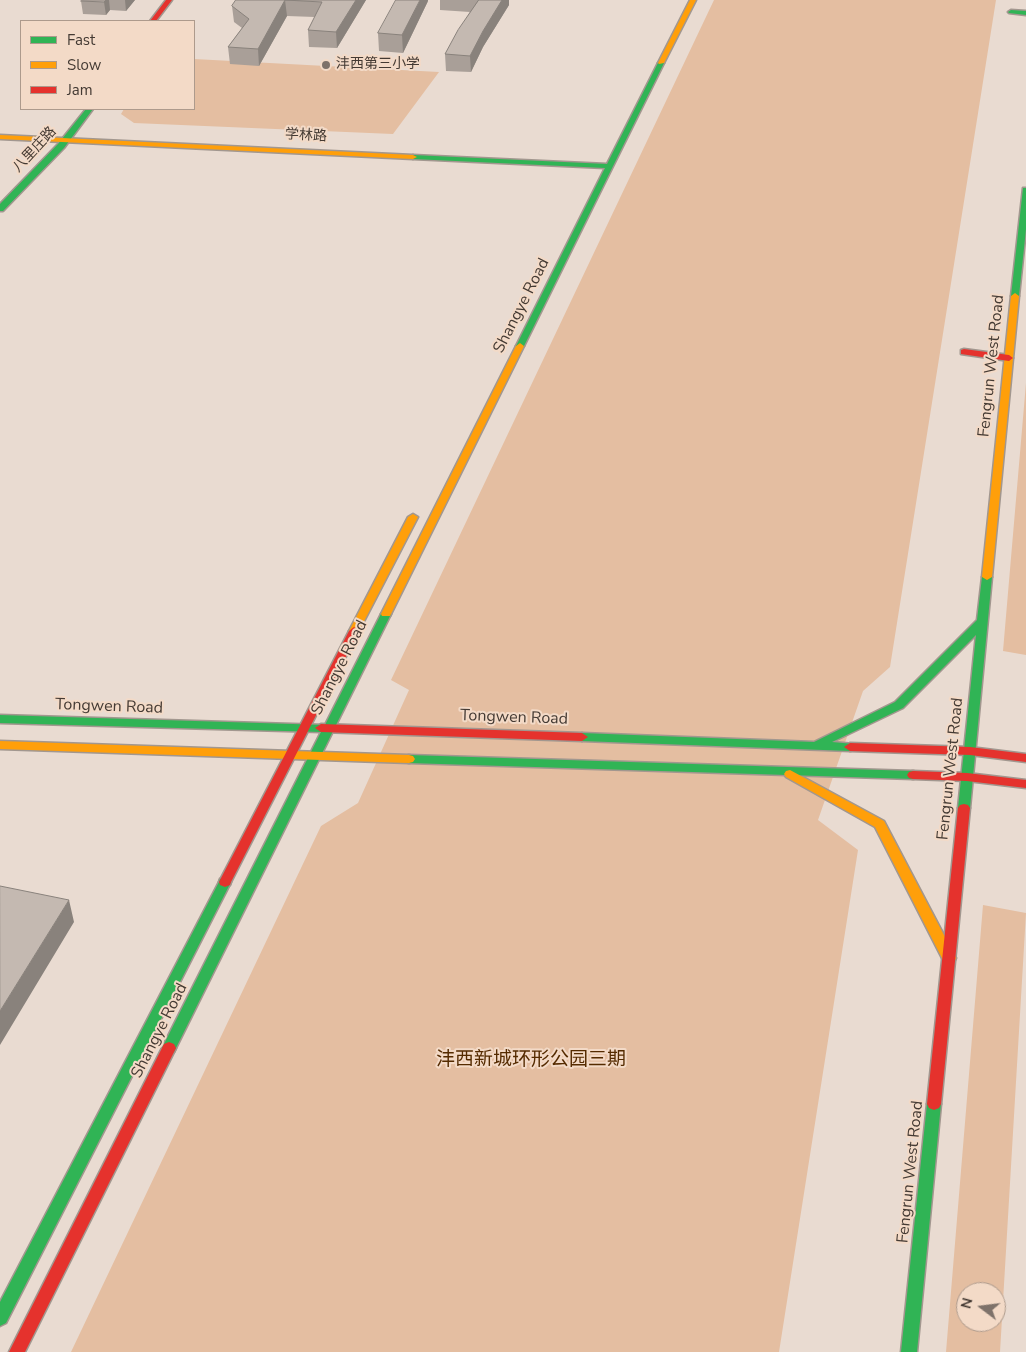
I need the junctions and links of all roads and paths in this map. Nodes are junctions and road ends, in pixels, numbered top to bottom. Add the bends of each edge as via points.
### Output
1 (168, 0) edge
2 (680, 0) edge
3 (693, 0) edge
4 (1011, 12) dead end
5 (1026, 13) edge
6 (154, 20) edge
7 (653, 53) dead end
8 (88, 110) edge
9 (0, 137) edge
10 (0, 143) edge
11 (64, 143) junction
12 (608, 169) junction
13 (1026, 190) edge
14 (0, 209) edge
15 (964, 352) dead end
16 (1009, 358) junction
17 (417, 509) dead end
18 (983, 620) junction
19 (0, 719) edge
20 (328, 728) junction
21 (304, 729) junction
22 (0, 745) edge
23 (814, 746) junction
24 (970, 751) junction
25 (291, 754) junction
26 (315, 755) junction
27 (1026, 758) edge
28 (784, 771) junction
29 (967, 777) junction
30 (1026, 784) edge
31 (949, 958) junction
32 (0, 1318) edge
33 (18, 1352) edge
34 (909, 1352) edge

1 - 6 street
2 - 7 street
3 - 12 street, Shangye Road
4 - 5 street
8 - 11 street, 八里庄路
9 - 11 street, 学林路
10 - 11 street, 学林路
11 - 12 street, 学林路
11 - 14 street, 八里庄路
12 - 20 street, Shangye Road
13 - 16 street, Fengrun West Road
15 - 16 street
16 - 18 street, Fengrun West Road
17 - 21 street, Shangye Road
18 - 23 street via 898,704
18 - 24 street, Fengrun West Road
19 - 21 street, Tongwen Road
20 - 21 street, Tongwen Road
20 - 23 street, Tongwen Road
20 - 26 street, Shangye Road
21 - 25 street, Shangye Road
22 - 25 street
23 - 24 street, Tongwen Road
24 - 27 street, Tongwen Road
24 - 29 street, Fengrun West Road
25 - 26 street
25 - 32 street, Shangye Road
26 - 28 street
26 - 33 street, Shangye Road
28 - 29 street
28 - 31 street via 880,824
29 - 30 street
29 - 31 street, Fengrun West Road
31 - 34 street, Fengrun West Road

